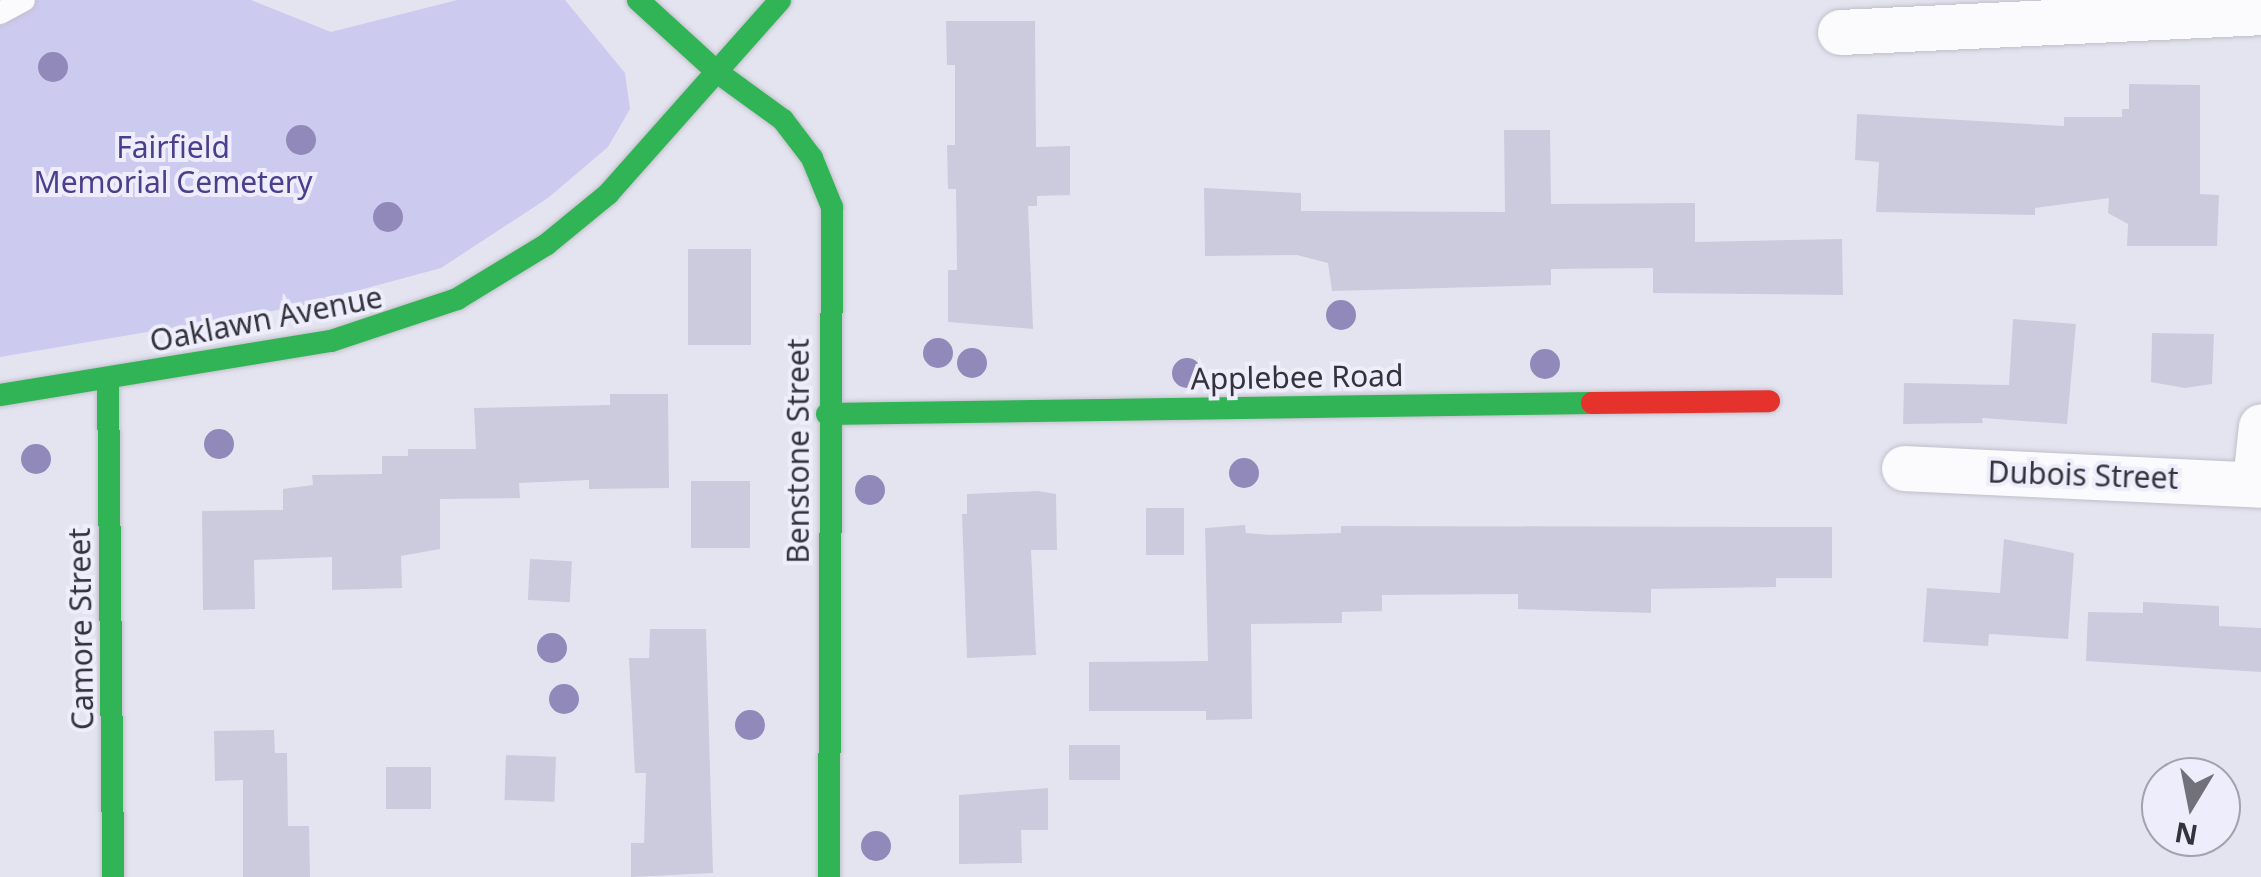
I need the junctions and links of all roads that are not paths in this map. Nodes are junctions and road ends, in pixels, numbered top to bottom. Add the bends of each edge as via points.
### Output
1 (24, 0) edge
2 (638, 0) edge
3 (780, 0) edge
4 (2261, 12) edge
5 (0, 13) edge
6 (1840, 32) dead end
7 (718, 72) junction
8 (108, 380) junction
9 (0, 395) edge
10 (1768, 402) dead end
11 (827, 414) junction
12 (2261, 426) edge
13 (1904, 468) dead end
14 (2258, 483) edge
15 (113, 877) edge
16 (829, 877) edge

1 - 5 lane
2 - 7 street, Benstone Street
3 - 7 street, Oaklawn Avenue
4 - 6 street
7 - 8 street, Oaklawn Avenue via 608,194 547,244 457,299 331,342
7 - 11 street, Benstone Street via 784,120 812,158 832,207
8 - 9 street, Oaklawn Avenue
8 - 15 street, Camore Street
10 - 11 street, Applebee Road
11 - 16 street, Benstone Street
12 - 14 street
13 - 14 street, Dubois Street

